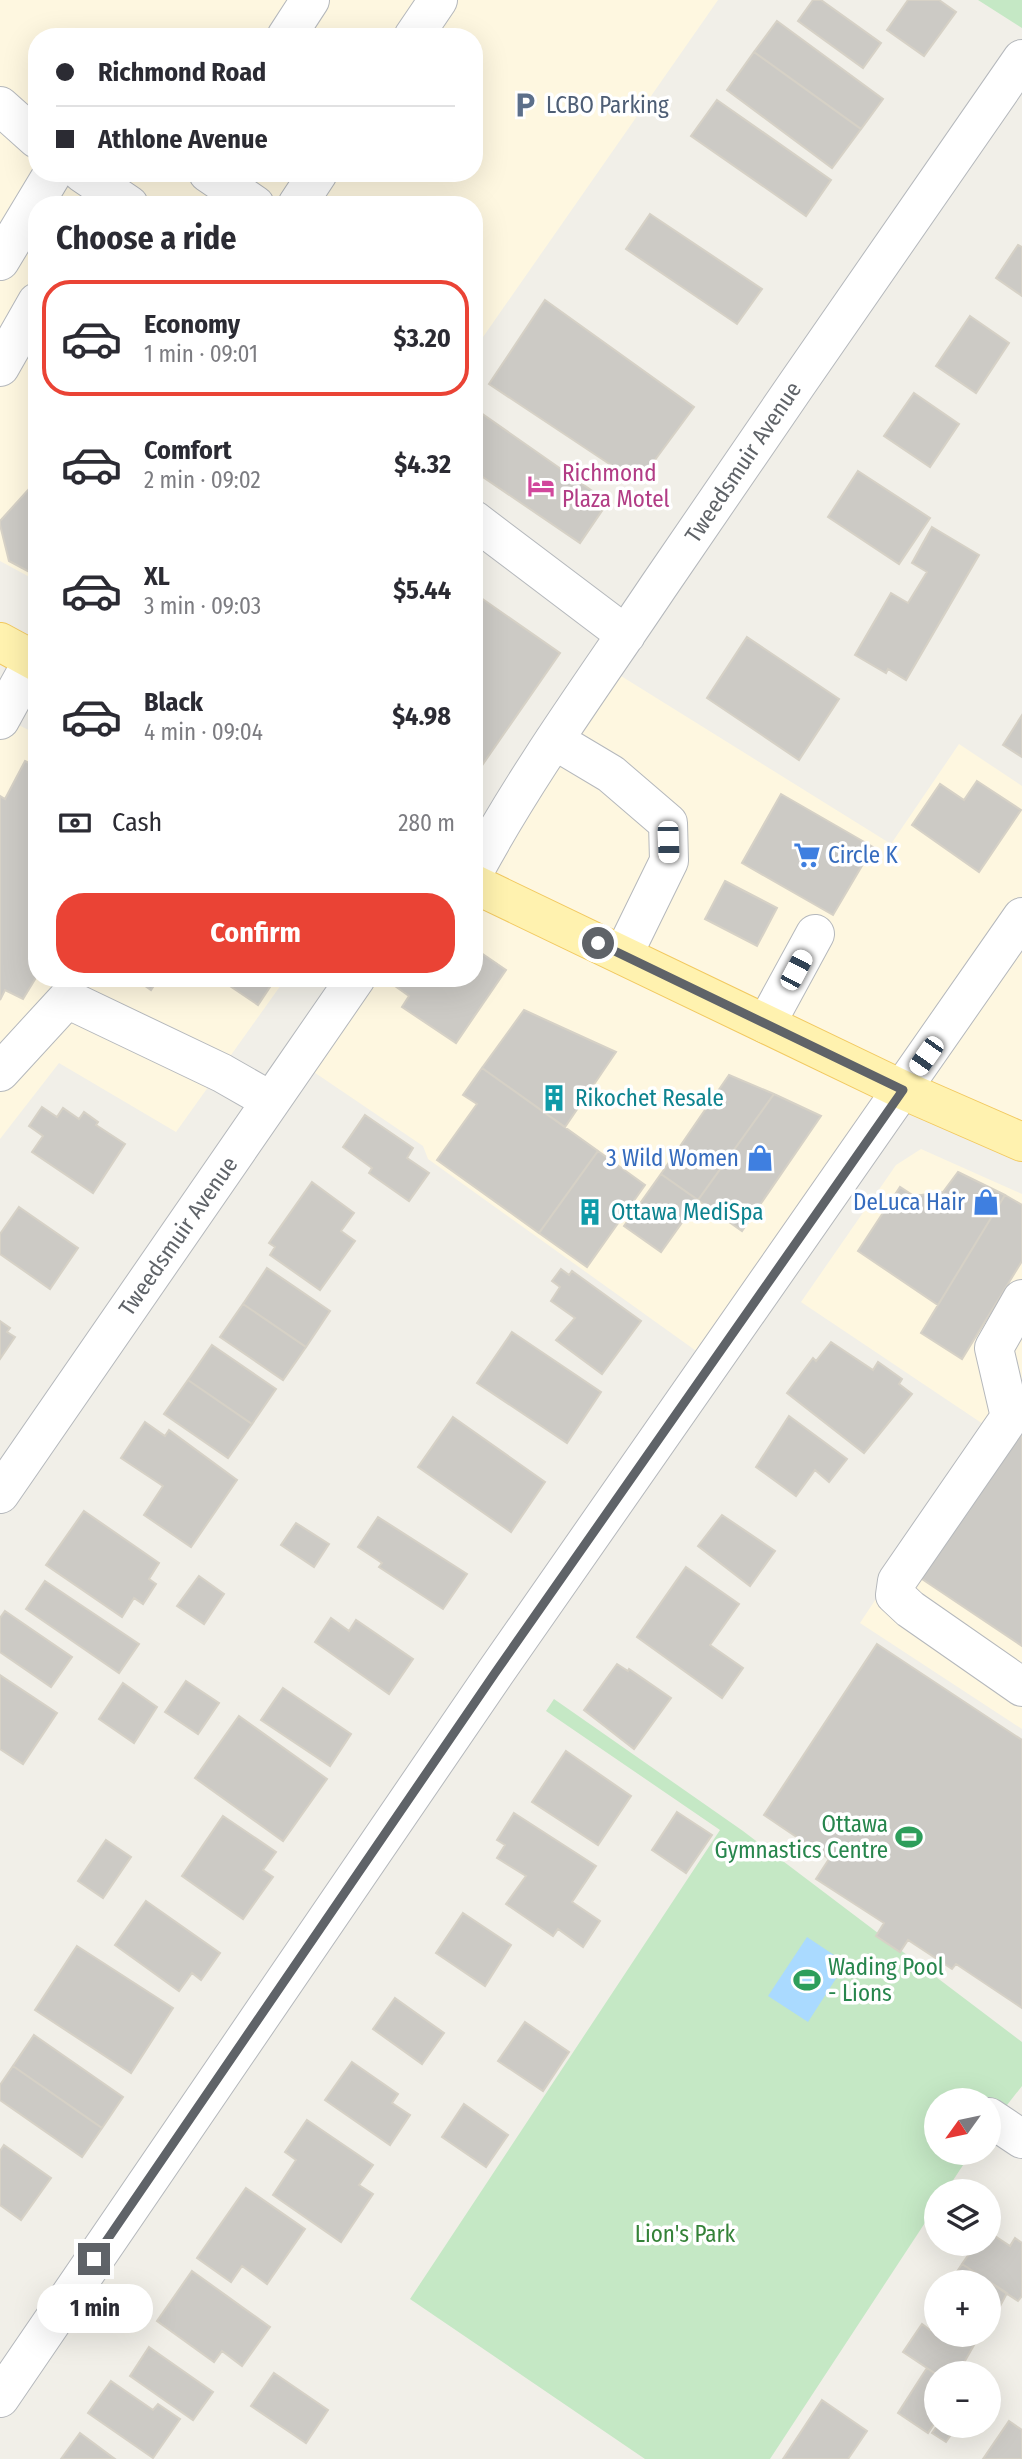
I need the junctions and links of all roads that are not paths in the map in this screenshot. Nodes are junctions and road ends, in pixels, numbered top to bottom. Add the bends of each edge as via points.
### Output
1 (310, 0) edge
2 (438, 0) edge
3 (292, 28) edge
4 (418, 28) edge
5 (1022, 60) edge
6 (0, 106) edge
7 (28, 131) edge
8 (221, 182) edge
9 (242, 196) edge
10 (28, 215) edge
11 (0, 261) edge
12 (28, 318) edge
13 (0, 367) edge
14 (483, 527) edge
15 (626, 635) junction
16 (0, 642) edge
17 (28, 657) edge
18 (28, 673) edge
19 (0, 720) edge
20 (554, 740) junction
21 (483, 857) edge
22 (483, 888) edge
23 (1022, 917) edge
24 (815, 934) dead end
25 (623, 955) junction
26 (350, 987) edge
27 (766, 1024) junction
28 (0, 1072) edge
29 (903, 1090) junction
30 (271, 1101) junction
31 (1022, 1142) edge
32 (1022, 1299) edge
33 (0, 1494) edge
34 (1022, 1687) edge
35 (1001, 2125) edge
36 (1022, 2139) edge
37 (0, 2398) edge

1 - 3 street
2 - 4 street
5 - 15 street, Tweedsmuir Avenue
6 - 7 street
8 - 9 street
10 - 11 street
12 - 13 street
14 - 15 street
15 - 20 street, Tweedsmuir Avenue
16 - 17 main road
18 - 19 street
20 - 21 street, Tweedsmuir Avenue
20 - 25 street via 611,774 668,823 669,861
22 - 25 main road
23 - 29 street
24 - 27 street
25 - 27 main road
26 - 30 street, Tweedsmuir Avenue
27 - 29 main road
28 - 30 street via 67,999
29 - 31 main road
29 - 37 street via 487,1684
30 - 33 street, Tweedsmuir Avenue
32 - 34 street via 994,1348 1010,1417 897,1581 895,1595
35 - 36 street

